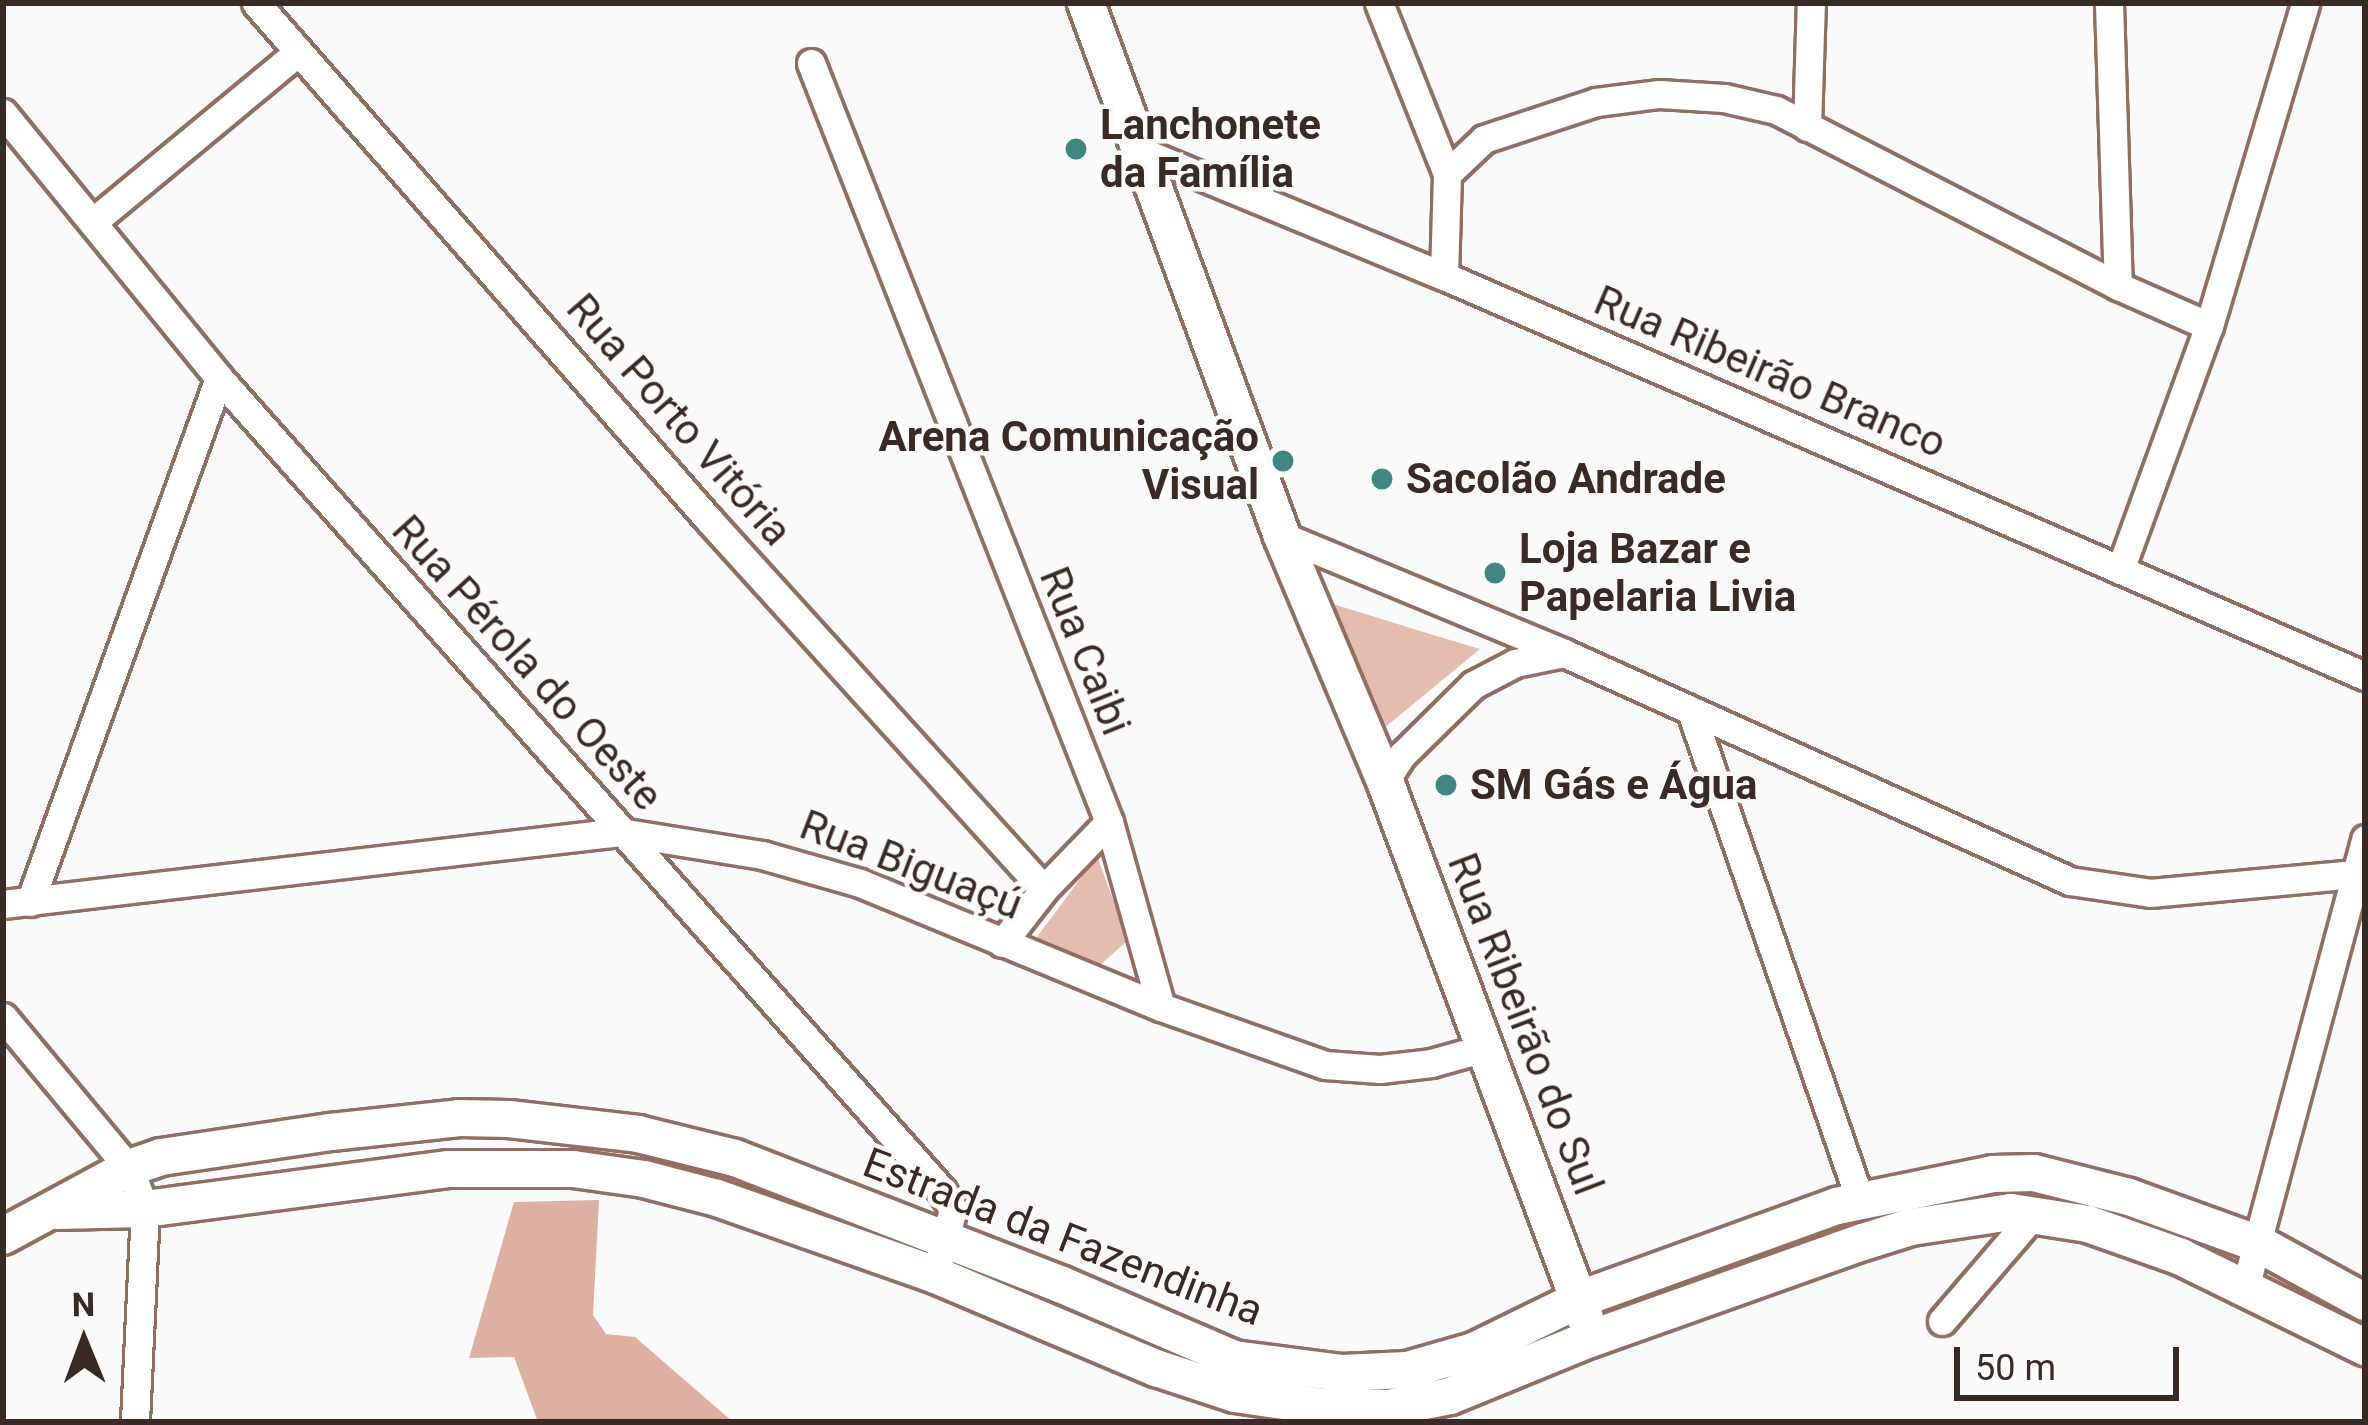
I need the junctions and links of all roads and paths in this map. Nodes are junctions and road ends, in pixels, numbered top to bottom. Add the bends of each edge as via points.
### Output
1 (256, 3) edge
2 (1086, 3) edge
3 (1378, 3) edge
4 (1811, 3) edge
5 (2109, 3) edge
6 (2306, 3) edge
7 (297, 53) junction
8 (811, 63) dead end
9 (3, 113) edge
10 (1807, 128) junction
11 (1140, 151) junction
12 (1447, 174) junction
13 (94, 221) junction
14 (1444, 276) junction
15 (2118, 286) junction
16 (2209, 326) junction
17 (219, 378) junction
18 (1282, 536) junction
19 (2120, 570) junction
20 (1564, 653) junction
21 (2365, 676) edge
22 (1692, 714) junction
23 (1385, 781) junction
24 (1109, 822) junction
25 (620, 832) junction
26 (2365, 839) edge
27 (2355, 874) junction
28 (1044, 889) junction
29 (16, 903) edge
30 (1002, 944) junction
31 (1161, 1007) junction
32 (3, 1018) edge
33 (1484, 1048) junction
34 (129, 1168) junction
35 (1860, 1200) junction
36 (145, 1210) junction
37 (54, 1211) junction
38 (2035, 1213) junction
39 (3, 1236) edge
40 (948, 1239) junction
41 (2259, 1244) junction
42 (932, 1274) junction
43 (2245, 1288) junction
44 (1580, 1299) junction
45 (2365, 1302) edge
46 (1942, 1321) dead end
47 (1590, 1339) junction
48 (2365, 1347) edge
49 (135, 1422) edge

1 - 7 street, Rua Porto Vitória
2 - 11 main road, Rua Ribeirão do Sul
3 - 12 street
4 - 10 street
5 - 15 street
6 - 16 street
7 - 13 street
7 - 28 street, Rua Porto Vitória
8 - 24 street, Rua Caibi
9 - 13 street, Rua Pérola do Oeste
10 - 12 street via 1776,110 1724,98 1596,102 1484,139
10 - 15 street
11 - 14 street, Rua Ribeirão Branco
11 - 18 main road, Rua Ribeirão do Sul
12 - 14 street
13 - 17 street, Rua Pérola do Oeste
14 - 19 street, Rua Ribeirão Branco
15 - 16 street
16 - 19 street
17 - 25 street, Rua Pérola do Oeste
17 - 29 street
18 - 20 street
18 - 23 main road, Rua Ribeirão do Sul
19 - 21 street, Rua Ribeirão Branco
20 - 22 street
20 - 23 street via 1515,662 1473,685
22 - 27 street via 2070,881 2150,893
22 - 35 street
23 - 33 main road, Rua Ribeirão do Sul
24 - 28 street
24 - 31 street, Rua Caibi
25 - 29 street, Rua Biguaçú
25 - 30 street, Rua Biguaçú via 762,855 860,883
25 - 40 street, Rua Pérola do Oeste via 942,1191 953,1209
26 - 27 street
27 - 41 street
28 - 30 street
30 - 31 street, Rua Biguaçú
31 - 33 street, Rua Biguaçú via 1325,1065 1380,1069
32 - 34 street
33 - 44 main road, Rua Ribeirão do Sul
34 - 36 street
34 - 37 main road, Estrada da Fazendinha
34 - 40 main road, Estrada da Fazendinha via 215,1146 459,1118 550,1122 735,1158
35 - 41 main road, Estrada da Fazendinha via 2034,1172
35 - 44 main road, Estrada da Fazendinha
36 - 37 main road, Estrada da Fazendinha
36 - 42 main road, Estrada da Fazendinha via 449,1169 573,1169 717,1198
36 - 49 street
37 - 39 main road, Estrada da Fazendinha
38 - 43 main road, Estrada da Fazendinha via 2089,1224
38 - 46 street
38 - 47 main road, Estrada da Fazendinha via 1911,1227
40 - 42 street
40 - 44 main road, Estrada da Fazendinha via 1234,1359 1342,1373 1407,1370 1474,1352
41 - 43 street
41 - 45 main road, Estrada da Fazendinha
42 - 47 main road, Estrada da Fazendinha via 1156,1368 1235,1394 1324,1407 1389,1408 1450,1396
43 - 48 main road, Estrada da Fazendinha
44 - 47 main road, Rua Ribeirão do Sul

